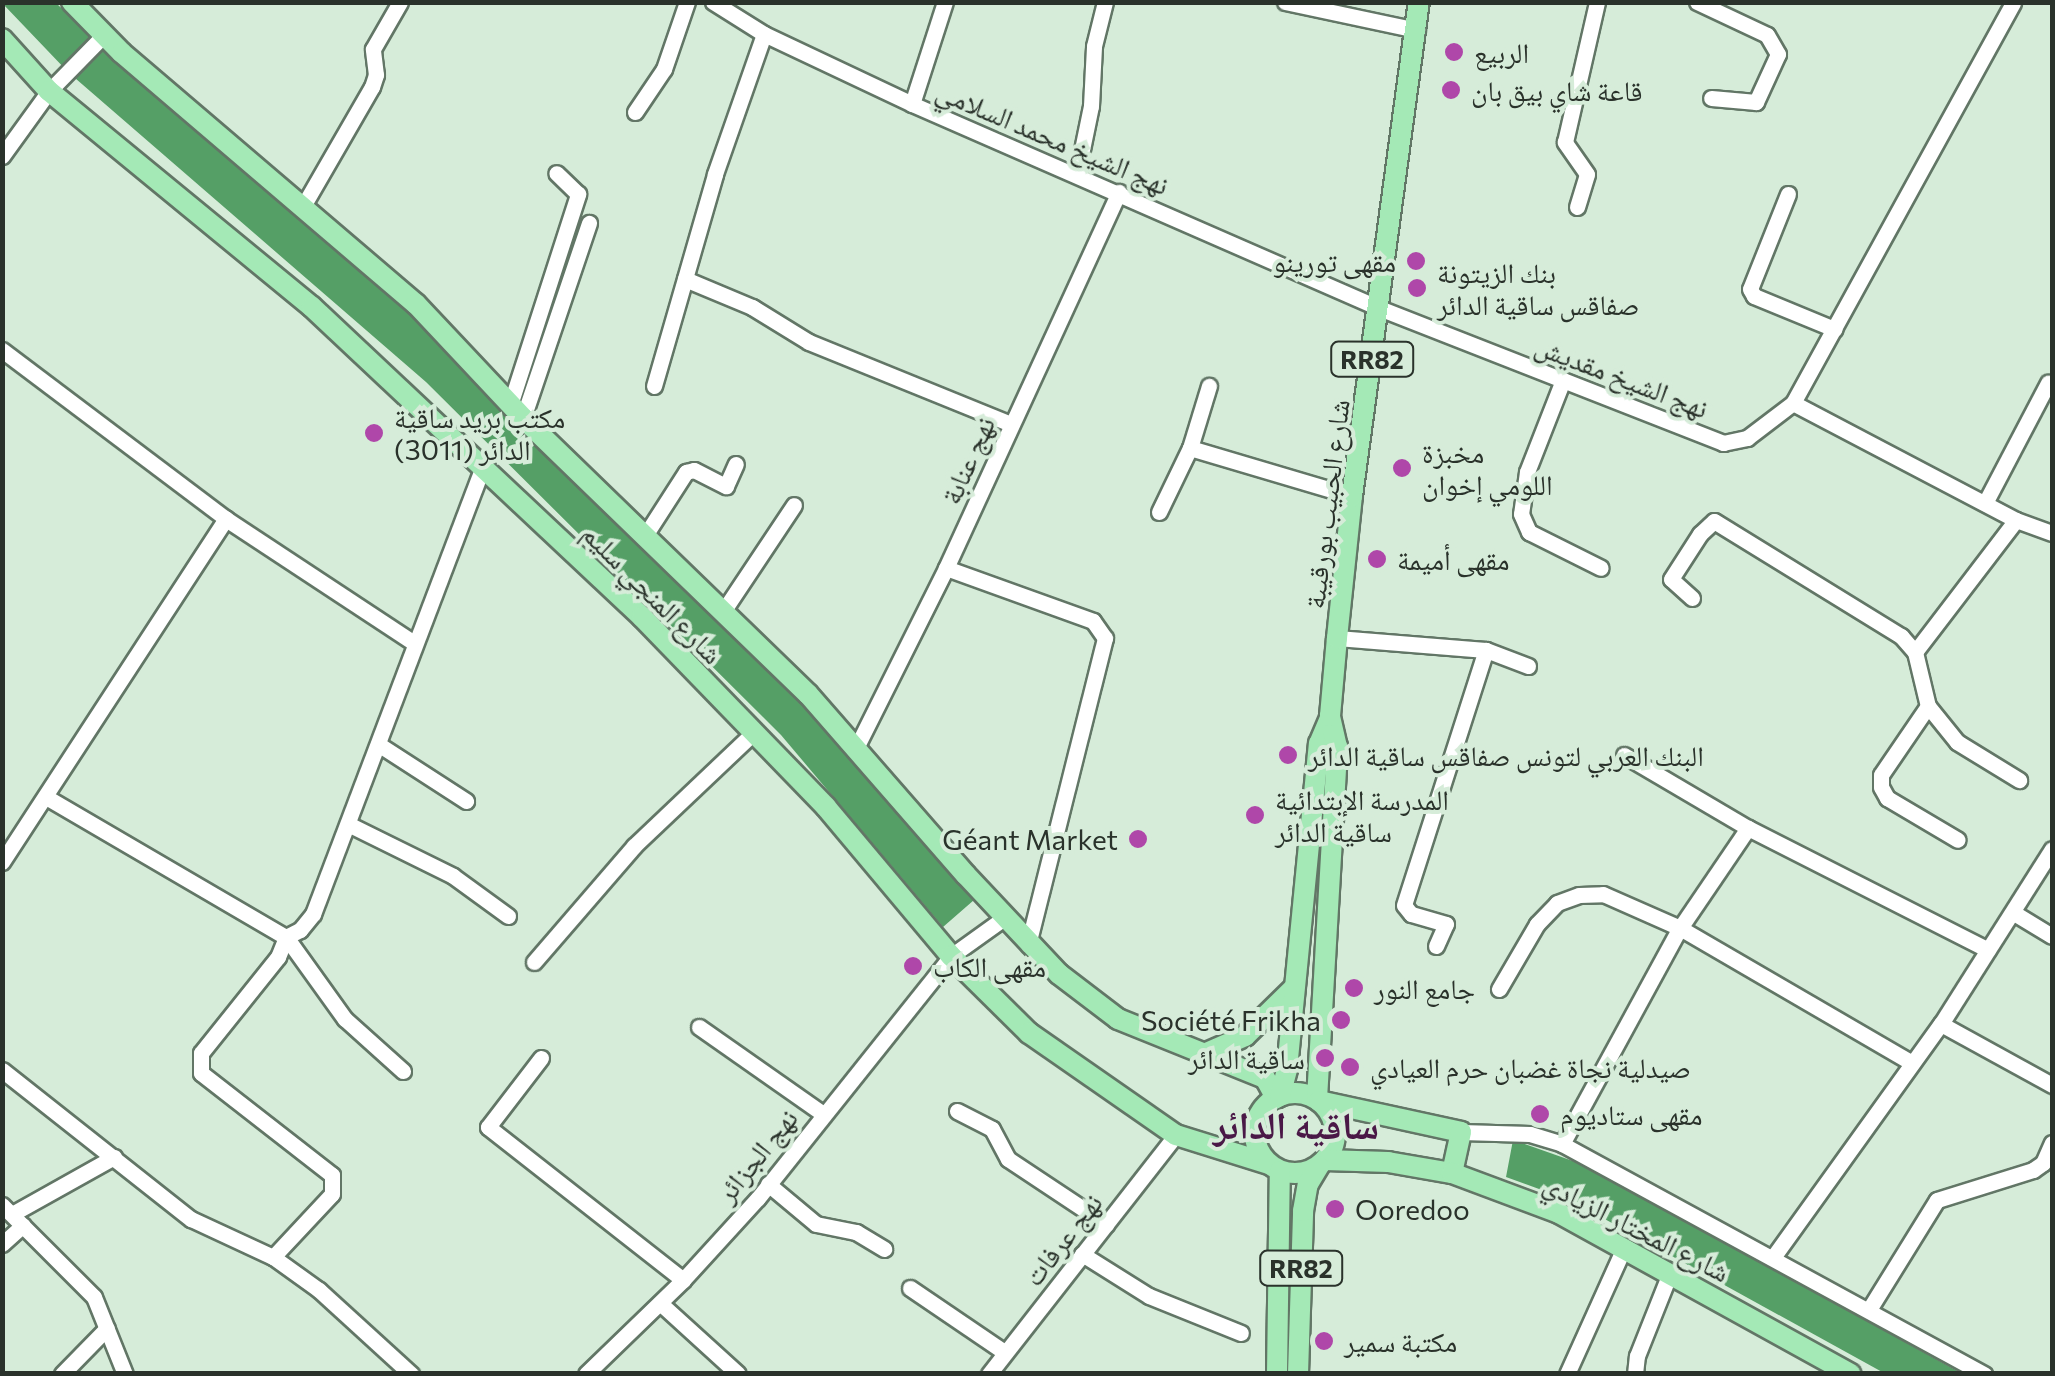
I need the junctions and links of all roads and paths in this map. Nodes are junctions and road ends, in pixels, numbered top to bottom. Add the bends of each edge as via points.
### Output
1 (72, 2) edge
2 (400, 2) edge
3 (687, 2) edge
4 (712, 2) edge
5 (945, 2) edge
6 (1105, 2) edge
7 (1285, 2) edge
8 (1420, 2) edge
9 (1597, 2) edge
10 (1697, 2) edge
11 (2013, 2) edge
12 (732, 7) edge
13 (1416, 30) junction
14 (764, 34) junction
15 (101, 38) junction
16 (2, 39) edge
17 (54, 85) junction
18 (1711, 98) dead end
19 (912, 104) junction
20 (635, 112) dead end
21 (2, 156) edge
22 (556, 173) dead end
23 (1077, 174) junction
24 (1118, 192) junction
25 (1788, 194) dead end
26 (1577, 207) dead end
27 (302, 208) junction
28 (589, 224) dead end
29 (686, 279) junction
30 (1379, 308) junction
31 (1834, 328) junction
32 (2, 350) edge
33 (1563, 380) junction
34 (2048, 383) dead end
35 (654, 386) dead end
36 (1209, 386) dead end
37 (1793, 403) junction
38 (517, 410) junction
39 (1011, 424) junction
40 (1190, 448) junction
41 (736, 464) dead end
42 (483, 466) junction
43 (1352, 496) junction
44 (1985, 503) junction
45 (794, 505) dead end
46 (1159, 512) dead end
47 (226, 520) junction
48 (2016, 520) junction
49 (2052, 533) edge
50 (646, 534) junction
51 (946, 568) junction
52 (1600, 568) dead end
53 (1692, 598) dead end
54 (724, 610) junction
55 (1337, 638) junction
56 (414, 644) junction
57 (1486, 650) junction
58 (1916, 652) junction
59 (1528, 666) dead end
60 (1928, 706) junction
61 (1330, 716) junction
62 (753, 734) junction
63 (378, 744) junction
64 (856, 746) junction
65 (1624, 756) dead end
66 (2019, 780) dead end
67 (46, 797) junction
68 (466, 801) dead end
69 (348, 824) junction
70 (1748, 828) junction
71 (1958, 840) dead end
72 (2052, 849) edge
73 (2, 862) edge
74 (2014, 913) junction
75 (508, 916) dead end
76 (1004, 918) junction
77 (1680, 928) junction
78 (2052, 936) edge
79 (286, 937) junction
80 (1028, 944) junction
81 (1436, 946) dead end
82 (1988, 950) junction
83 (951, 956) junction
84 (534, 962) dead end
85 (1294, 988) junction
86 (1499, 989) dead end
87 (1941, 1024) junction
88 (699, 1026) dead end
89 (1202, 1055) junction
90 (541, 1058) dead end
91 (1910, 1062) junction
92 (2, 1070) edge
93 (403, 1071) dead end
94 (2052, 1084) edge
95 (1278, 1097) junction
96 (1318, 1100) junction
97 (957, 1111) dead end
98 (822, 1113) junction
99 (1461, 1132) junction
100 (1176, 1135) junction
101 (2052, 1143) edge
102 (1562, 1144) junction
103 (114, 1157) junction
104 (1322, 1163) junction
105 (1274, 1168) junction
106 (1452, 1173) junction
107 (768, 1184) junction
108 (12, 1215) edge
109 (1106, 1224) junction
110 (2, 1244) edge
111 (884, 1248) dead end
112 (1624, 1248) junction
113 (1082, 1254) junction
114 (1774, 1256) junction
115 (274, 1257) junction
116 (1670, 1273) junction
117 (683, 1280) junction
118 (910, 1288) dead end
119 (660, 1303) junction
120 (1870, 1308) junction
121 (107, 1328) junction
122 (1240, 1334) dead end
123 (1004, 1352) junction
124 (62, 1374) edge
125 (125, 1374) edge
126 (411, 1374) edge
127 (586, 1374) edge
128 (738, 1374) edge
129 (989, 1374) edge
130 (1277, 1374) edge
131 (1298, 1374) edge
132 (1567, 1374) edge
133 (1636, 1374) edge
134 (1851, 1374) edge
135 (1984, 1374) edge

1 - 15 main road
2 - 27 street via 373,49 372,87
3 - 20 street via 664,69
4 - 12 street, نهج الشيخ محمد السلامي
5 - 19 street
6 - 23 street
7 - 13 street
8 - 13 main road, شارع الحبيب بورقيبة / RR82
9 - 26 street via 1565,142 1586,174
10 - 18 street via 1767,34 1778,54 1756,102
11 - 31 street
12 - 14 street, نهج الشيخ محمد السلامي
13 - 30 main road, شارع الحبيب بورقيبة / RR82
14 - 19 street, نهج الشيخ محمد السلامي
14 - 29 street
15 - 17 street
15 - 27 main road
16 - 17 main road, شارع المنجي سليم
17 - 21 street
17 - 42 main road, شارع المنجي سليم via 312,307
19 - 23 street, نهج الشيخ محمد السلامي
22 - 38 street via 578,194
23 - 24 street, نهج الشيخ محمد السلامي
24 - 30 street, نهج الشيخ محمد السلامي
24 - 39 street, نهج عنابة
25 - 31 street via 1750,289
27 - 38 main road via 416,304
28 - 38 street
29 - 35 street
29 - 39 street via 752,307 809,342
30 - 33 street, نهج الشيخ مقديش
30 - 43 main road, شارع الحبيب بورقيبة / RR82
31 - 37 street
32 - 47 street
33 - 37 street, نهج الشيخ مقديش via 1722,442 1747,438
33 - 52 street via 1527,472 1521,514 1528,532
34 - 44 street
36 - 40 street
37 - 44 street
38 - 50 main road
39 - 51 street, نهج عنابة
40 - 43 street
40 - 46 street
41 - 50 street via 726,486 686,472
42 - 56 street
42 - 62 main road, شارع المنجي سليم
43 - 55 main road, شارع الحبيب بورقيبة / RR82
44 - 48 street
45 - 54 street
47 - 56 street
47 - 67 street
48 - 49 street
48 - 58 street
50 - 54 main road
51 - 64 street, نهج عنابة
51 - 80 street via 1094,621 1105,638
53 - 58 street via 1671,579 1714,521 1901,636
54 - 64 main road
55 - 57 street
55 - 61 main road, شارع الحبيب بورقيبة / RR82
56 - 63 street
57 - 59 street
57 - 81 street via 1404,905 1411,914 1446,924
58 - 60 street
60 - 66 street via 1957,742
60 - 71 street via 1881,774 1881,787 1888,798
61 - 85 main road, شارع الحبيب بورقيبة / RR82 via 1319,744
61 - 96 main road, شارع الحبيب بورقيبة / RR82 via 1337,747
62 - 83 main road, شارع المنجي سليم via 826,807
62 - 84 street via 634,846
63 - 68 street
63 - 69 street
64 - 76 main road
65 - 70 street
67 - 73 street
67 - 79 street
69 - 75 street via 453,876
69 - 79 street via 313,914
70 - 77 street
70 - 82 street
72 - 74 street
74 - 78 street
74 - 82 street
76 - 80 main road
76 - 83 street, نهج الجزائر
77 - 86 street via 1604,894 1579,895 1557,903 1537,924
77 - 91 street
77 - 102 street
79 - 93 street via 344,1018
79 - 115 street via 278,957 200,1053 201,1073 332,1175 332,1194
80 - 89 main road via 1118,1019
82 - 87 street
83 - 98 street, نهج الجزائر
83 - 100 main road, شارع المنجي سليم via 1029,1033
85 - 89 main road via 1245,1036
85 - 95 main road, شارع الحبيب بورقيبة / RR82 via 1288,1069
87 - 91 street
87 - 94 street
88 - 98 street
89 - 95 main road via 1264,1078
90 - 117 street via 488,1128
91 - 114 street
92 - 103 street
95 - 96 main road via 1298,1093
95 - 105 main road, شارع الحبيب بورقيبة / RR82 via 1255,1129 1258,1148
96 - 99 main road
96 - 104 main road, شارع الحبيب بورقيبة / RR82 via 1336,1134
97 - 109 street via 987,1124 1008,1159
98 - 107 street, نهج الجزائر
99 - 102 street via 1530,1134
99 - 106 main road
100 - 105 main road, شارع المنجي سليم
100 - 109 street, نهج عرفات
101 - 120 street via 2033,1170 1937,1200
102 - 114 street
103 - 108 street
103 - 115 street via 192,1219
104 - 105 main road via 1296,1174
104 - 106 main road, شارع المختار الزيادي via 1388,1162
104 - 131 main road, شارع الحبيب بورقيبة / RR82 via 1308,1184 1303,1211
105 - 130 main road, شارع الحبيب بورقيبة / RR82
106 - 112 main road, شارع المختار الزيادي via 1559,1213
107 - 111 street via 816,1224 856,1232
107 - 117 street, نهج الجزائر
108 - 110 street
108 - 121 street via 94,1297
109 - 113 street, نهج عرفات
112 - 116 main road, شارع المختار الزيادي
112 - 132 street
113 - 122 street via 1149,1296
113 - 123 street, نهج عرفات
114 - 120 street
115 - 126 street
116 - 133 street
116 - 134 main road, شارع المختار الزيادي
117 - 119 street, نهج الجزائر
118 - 123 street
119 - 127 street, نهج الجزائر
119 - 128 street
120 - 135 street
121 - 124 street
121 - 125 street
123 - 129 street, نهج عرفات

